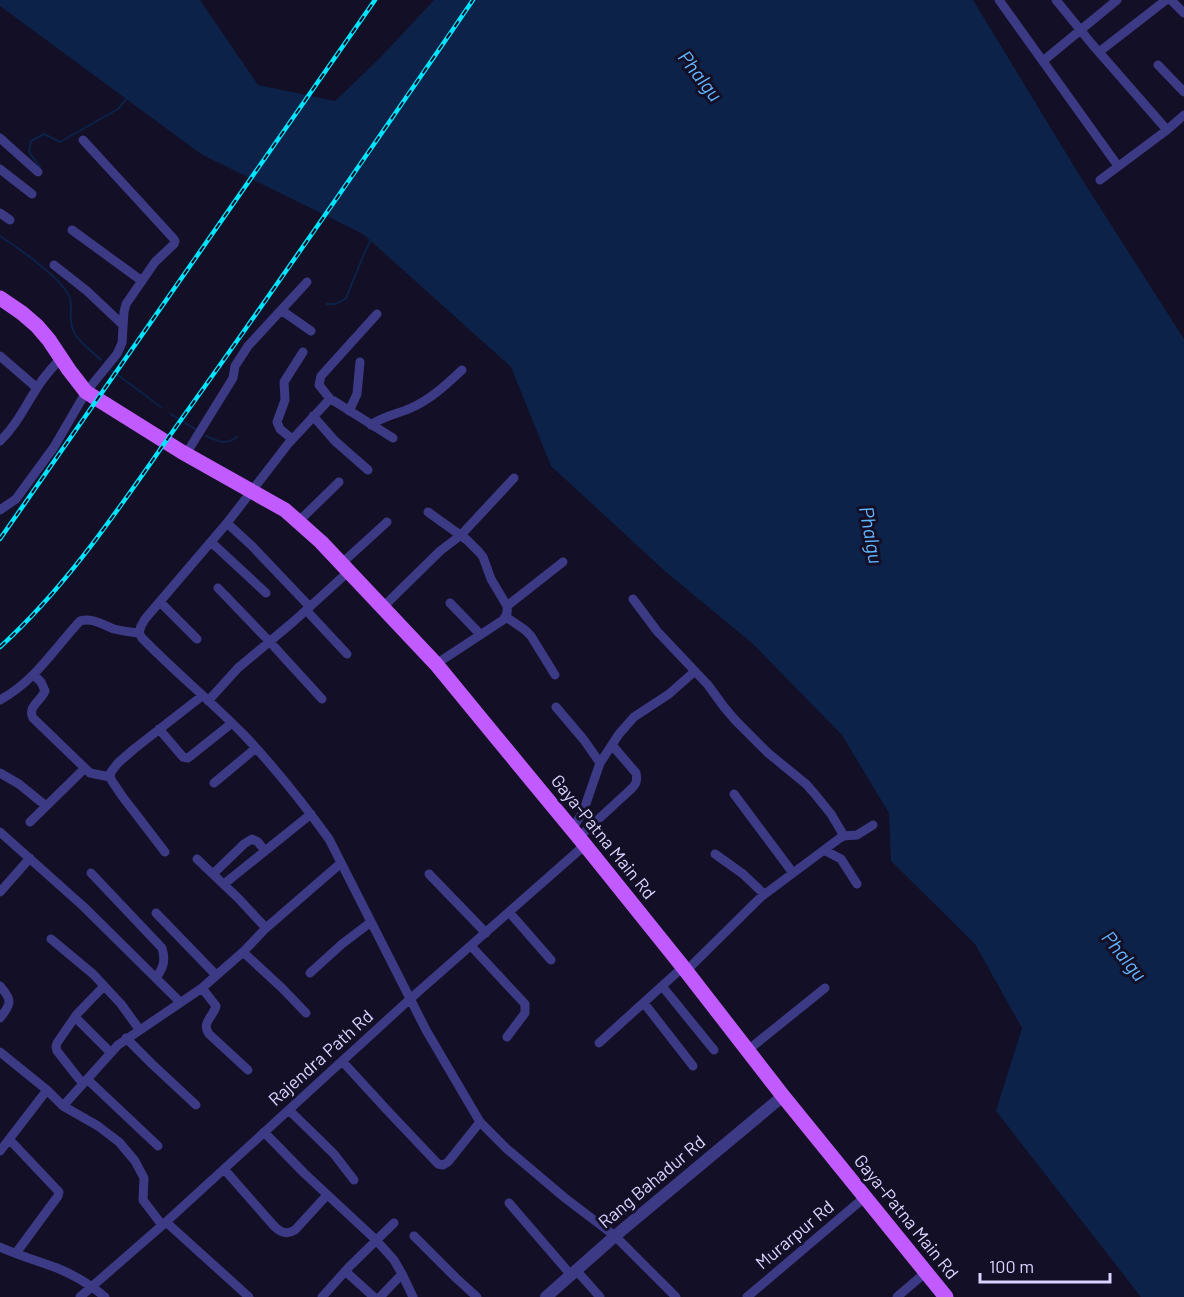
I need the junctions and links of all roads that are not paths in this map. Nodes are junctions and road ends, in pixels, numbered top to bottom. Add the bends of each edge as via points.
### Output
1 (999, 0) edge
2 (1056, 0) edge
3 (1118, 0) edge
4 (1166, 0) edge
5 (1171, 0) edge
6 (1184, 13) edge
7 (1081, 30) junction
8 (1099, 52) junction
9 (1043, 61) junction
10 (1158, 65) dead end
11 (1184, 92) edge
12 (1184, 115) edge
13 (1167, 130) junction
14 (0, 138) edge
15 (82, 140) dead end
16 (1118, 166) junction
17 (0, 169) edge
18 (38, 172) dead end
19 (1100, 180) dead end
20 (32, 194) dead end
21 (0, 213) edge
22 (10, 220) dead end
23 (72, 230) dead end
24 (54, 265) dead end
25 (142, 281) junction
26 (307, 282) dead end
27 (0, 298) edge
28 (281, 310) junction
29 (377, 314) dead end
30 (123, 325) junction
31 (311, 331) dead end
32 (303, 352) dead end
33 (0, 356) edge
34 (61, 358) junction
35 (360, 362) dead end
36 (462, 370) dead end
37 (37, 388) junction
38 (90, 394) junction
39 (331, 400) junction
40 (349, 411) junction
41 (313, 416) junction
42 (371, 425) junction
43 (393, 438) dead end
44 (292, 440) junction
45 (0, 441) edge
46 (184, 453) junction
47 (368, 470) dead end
48 (514, 478) dead end
49 (339, 482) dead end
50 (252, 490) junction
51 (0, 510) edge
52 (428, 512) dead end
53 (299, 521) junction
54 (387, 522) dead end
55 (226, 523) junction
56 (461, 536) junction
57 (211, 542) junction
58 (563, 562) dead end
59 (345, 568) junction
60 (218, 588) dead end
61 (266, 593) dead end
62 (633, 599) dead end
63 (160, 602) junction
64 (450, 603) dead end
65 (507, 606) junction
66 (308, 608) junction
67 (382, 608) junction
68 (506, 617) junction
69 (139, 633) junction
70 (480, 634) junction
71 (197, 639) dead end
72 (269, 641) junction
73 (347, 654) dead end
74 (436, 664) junction
75 (695, 671) junction
76 (34, 675) junction
77 (555, 675) dead end
78 (205, 698) junction
79 (322, 699) dead end
80 (0, 700) edge
81 (556, 707) dead end
82 (232, 723) junction
83 (159, 729) junction
84 (612, 745) junction
85 (256, 748) junction
86 (600, 763) junction
87 (84, 769) junction
88 (0, 773) edge
89 (110, 777) junction
90 (214, 783) dead end
91 (734, 794) dead end
92 (46, 806) junction
93 (311, 814) junction
94 (30, 822) dead end
95 (873, 825) dead end
96 (0, 832) edge
97 (844, 836) junction
98 (579, 837) junction
99 (265, 850) junction
100 (824, 850) junction
101 (165, 852) dead end
102 (716, 854) dead end
103 (30, 858) junction
104 (197, 859) dead end
105 (341, 862) junction
106 (91, 873) dead end
107 (793, 873) junction
108 (213, 874) junction
109 (429, 874) dead end
110 (224, 884) junction
111 (857, 884) dead end
112 (0, 892) edge
113 (764, 894) junction
114 (509, 912) junction
115 (156, 913) dead end
116 (371, 922) junction
117 (266, 928) junction
118 (486, 933) junction
119 (51, 939) dead end
120 (471, 946) junction
121 (243, 952) junction
122 (550, 960) dead end
123 (684, 969) junction
124 (310, 973) dead end
125 (216, 975) junction
126 (156, 978) junction
127 (0, 986) edge
128 (104, 986) junction
129 (662, 986) junction
130 (202, 987) junction
131 (825, 988) dead end
132 (410, 999) junction
133 (180, 1002) junction
134 (644, 1003) junction
135 (306, 1013) dead end
136 (75, 1017) junction
137 (0, 1018) edge
138 (139, 1029) junction
139 (507, 1037) dead end
140 (126, 1038) junction
141 (599, 1043) dead end
142 (714, 1050) dead end
143 (748, 1050) junction
144 (0, 1052) edge
145 (111, 1053) junction
146 (342, 1061) junction
147 (693, 1066) dead end
148 (248, 1070) dead end
149 (85, 1081) junction
150 (46, 1090) junction
151 (783, 1096) junction
152 (196, 1105) dead end
153 (63, 1106) junction
154 (289, 1110) junction
155 (480, 1122) junction
156 (264, 1132) junction
157 (9, 1138) junction
158 (158, 1146) dead end
159 (0, 1151) edge
160 (224, 1169) junction
161 (354, 1180) dead end
162 (327, 1195) junction
163 (865, 1197) junction
164 (509, 1203) dead end
165 (394, 1223) dead end
166 (164, 1224) junction
167 (414, 1236) dead end
168 (615, 1236) junction
169 (376, 1240) junction
170 (0, 1247) edge
171 (16, 1253) junction
172 (345, 1271) junction
173 (926, 1272) junction
174 (574, 1273) junction
175 (402, 1274) junction
176 (92, 1287) junction
177 (80, 1297) edge
178 (105, 1297) edge
179 (249, 1297) edge
180 (322, 1297) edge
181 (374, 1297) edge
182 (380, 1297) edge
183 (413, 1297) edge
184 (477, 1297) edge
185 (546, 1297) edge
186 (600, 1297) edge
187 (676, 1297) edge
188 (747, 1297) edge
189 (897, 1297) edge
190 (946, 1297) edge

1 - 9 street
2 - 7 street
3 - 7 street
4 - 8 street
5 - 6 street
7 - 8 street
7 - 9 street
8 - 13 street
9 - 16 street
10 - 11 street
12 - 13 street
13 - 16 street
14 - 18 street
15 - 25 street via 175,241
16 - 19 street
17 - 20 street
21 - 22 street
23 - 25 street
24 - 30 street
25 - 30 street via 126,304
26 - 28 street
27 - 34 main road via 37,326
28 - 31 street
28 - 46 street via 244,352 233,378
29 - 39 street via 321,376 319,385
30 - 38 street via 120,348
32 - 44 street via 284,382 285,400 277,422
33 - 37 street
34 - 37 street
34 - 38 main road
35 - 40 street via 357,394
36 - 42 street via 428,398
37 - 45 street
38 - 46 main road, Gaya-Patna Main Rd
38 - 51 street via 16,500
39 - 40 street
39 - 41 street
40 - 42 street
41 - 44 street
41 - 47 street
42 - 43 street
44 - 50 street
46 - 50 main road, Gaya-Patna Main Rd
48 - 56 street
49 - 53 street
50 - 53 main road, Gaya-Patna Main Rd
50 - 55 street
52 - 56 street
53 - 59 main road, Gaya-Patna Main Rd
54 - 59 street
55 - 57 street
55 - 66 street
56 - 65 street via 483,557
56 - 67 street via 440,551
57 - 61 street
57 - 63 street
58 - 65 street
59 - 66 street
59 - 67 main road, Gaya-Patna Main Rd
60 - 72 street
62 - 75 street
63 - 69 street
63 - 71 street
64 - 70 street
65 - 68 street
66 - 72 street
66 - 73 street
67 - 74 main road, Gaya-Patna Main Rd
68 - 70 street
68 - 77 street via 531,636
69 - 76 street via 84,619
69 - 78 street
70 - 74 street
72 - 78 street
72 - 79 street
74 - 98 main road, Gaya-Patna Main Rd
75 - 84 street via 634,717
75 - 97 street via 756,742 814,793
76 - 80 street
76 - 87 street via 45,691 31,711 33,718
78 - 82 street
78 - 83 street
81 - 86 street
82 - 83 street via 188,758
82 - 85 street
83 - 89 street via 118,763
84 - 86 street
84 - 98 street, Rajendra Path Rd via 636,773 636,783
85 - 90 street
85 - 93 street
86 - 98 street
87 - 89 street
87 - 92 street
88 - 92 street
89 - 101 street
91 - 107 street
92 - 94 street
93 - 99 street
93 - 105 street
95 - 97 street via 857,835
96 - 103 street
97 - 100 street
98 - 114 street, Rajendra Path Rd
98 - 123 main road, Gaya-Patna Main Rd
99 - 108 street via 252,839
99 - 110 street
100 - 107 street
100 - 111 street via 841,858
102 - 113 street
103 - 112 street
103 - 126 street
104 - 108 street
105 - 116 street
105 - 117 street
106 - 126 street via 162,948 165,962
107 - 113 street
108 - 110 street
109 - 118 street
110 - 117 street
113 - 123 street
114 - 118 street, Rajendra Path Rd
114 - 122 street
115 - 125 street
116 - 124 street
116 - 132 street
117 - 121 street
118 - 120 street, Rajendra Path Rd
119 - 128 street
120 - 132 street, Rajendra Path Rd
120 - 139 street via 525,1004 525,1013
121 - 125 street
121 - 135 street
123 - 129 street
123 - 143 main road, Gaya-Patna Main Rd
125 - 130 street
126 - 133 street
127 - 137 street via 10,1000
128 - 136 street
128 - 138 street
129 - 134 street
129 - 142 street
130 - 133 street
130 - 148 street via 216,1006 206,1030
131 - 143 street
132 - 146 street, Rajendra Path Rd
132 - 155 street
133 - 138 street
134 - 141 street
134 - 147 street
136 - 145 street
136 - 149 street via 56,1047
138 - 140 street
140 - 145 street
140 - 152 street
143 - 151 main road, Gaya-Patna Main Rd
144 - 150 street
145 - 149 street
146 - 154 street, Rajendra Path Rd
146 - 155 street via 438,1164 448,1162
149 - 153 street
149 - 158 street
150 - 153 street
150 - 157 street
151 - 163 main road, Gaya-Patna Main Rd
151 - 168 street, Rang Bahadur Rd
153 - 166 street via 113,1137 135,1161 144,1178 143,1200
154 - 156 street, Rajendra Path Rd
154 - 161 street via 334,1154
155 - 168 street via 565,1198
156 - 160 street, Rajendra Path Rd
156 - 162 street
157 - 159 street
157 - 171 street via 59,1192
160 - 162 street via 284,1233 295,1230
160 - 166 street, Rajendra Path Rd
162 - 169 street
163 - 173 main road, Gaya-Patna Main Rd
163 - 188 street, Murarpur Rd
164 - 174 street
165 - 169 street
166 - 176 street, Rajendra Path Rd
166 - 179 street
167 - 184 street
168 - 174 street, Rang Bahadur Rd
168 - 187 street
169 - 172 street
169 - 175 street
170 - 171 street
171 - 176 street
172 - 180 street
172 - 181 street
173 - 189 street
173 - 190 main road, Gaya-Patna Main Rd
174 - 185 street, Rang Bahadur Rd
174 - 186 street
175 - 182 street
175 - 183 street
176 - 177 street, Rajendra Path Rd
176 - 178 street

